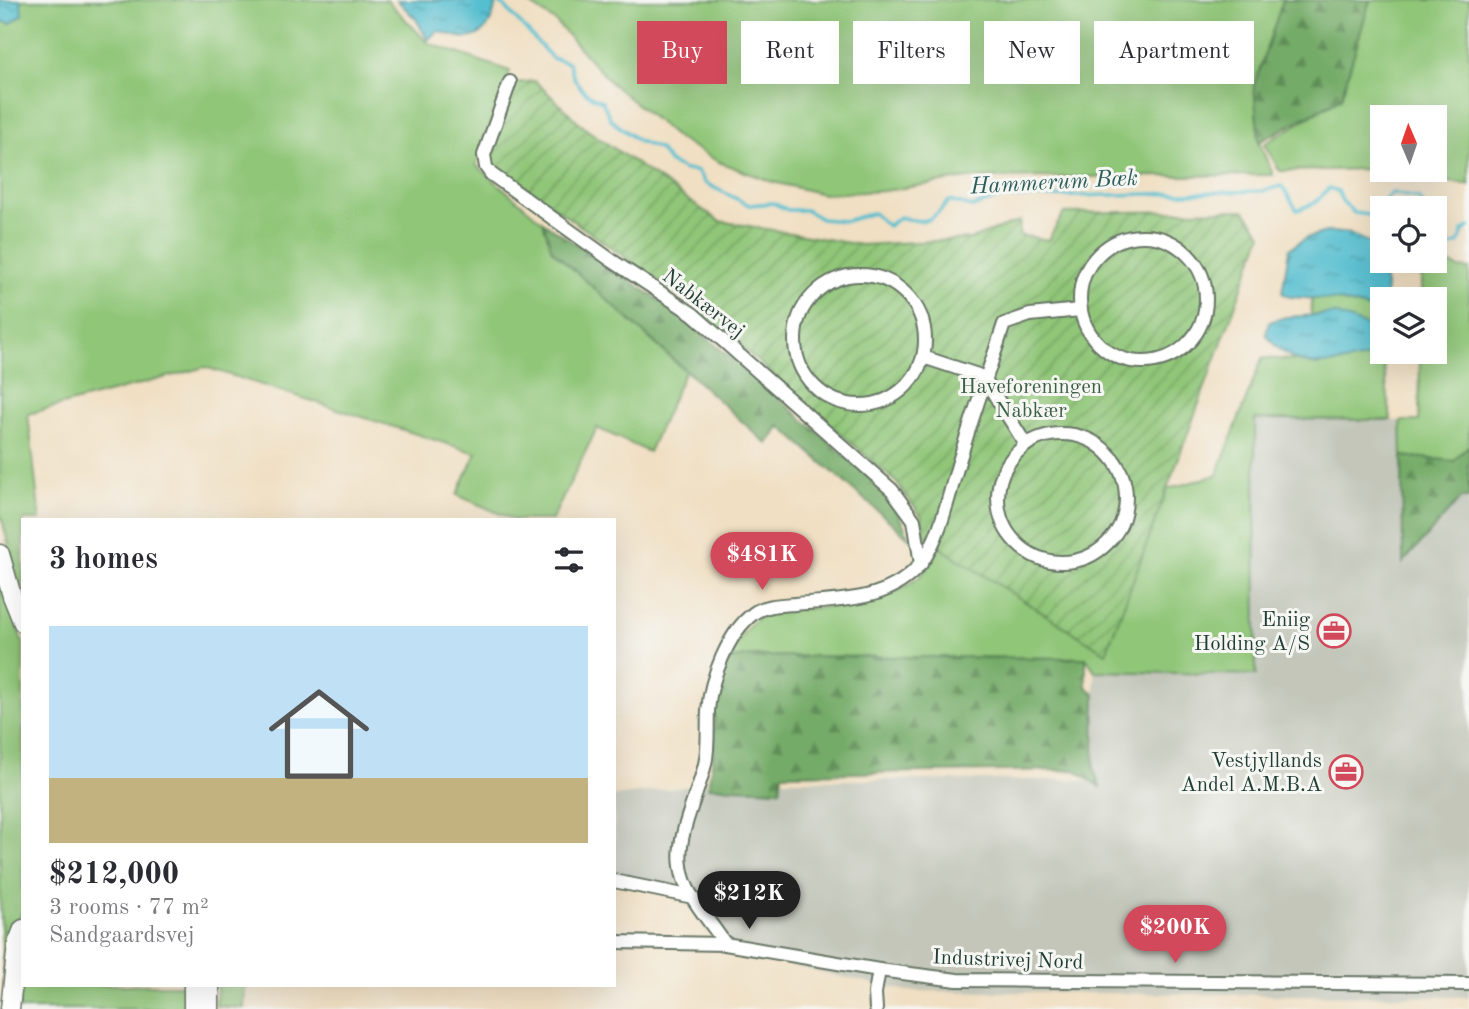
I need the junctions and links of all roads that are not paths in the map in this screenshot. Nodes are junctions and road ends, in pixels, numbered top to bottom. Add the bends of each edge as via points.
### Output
1 (510, 82) dead end
2 (1080, 310) junction
3 (923, 357) junction
4 (986, 381) junction
5 (1026, 445) junction
6 (0, 554) edge
7 (921, 564) junction
8 (21, 618) edge
9 (616, 880) edge
10 (693, 897) junction
11 (21, 935) edge
12 (616, 942) edge
13 (725, 944) junction
14 (879, 970) junction
15 (1469, 984) edge
16 (193, 987) edge
17 (210, 987) edge
18 (11, 1001) edge
19 (193, 1009) edge
20 (210, 1009) edge
21 (876, 1009) edge

1 - 7 street, Nabkærvej via 484,155 491,174 693,314 892,490 914,520
2 - 2 street via 1100,346 1140,362 1163,359 1182,349 1197,332 1205,312 1206,290 1200,269 1186,251 1168,240 1146,235 1124,238 1104,248 1089,265 1081,285
2 - 4 street via 1030,315 1004,324
3 - 3 street via 914,378 897,394 876,403 854,405 832,399 813,386 800,367 795,345 797,322 807,301 823,286 844,276 878,277 907,294 920,313 926,334
3 - 4 street
4 - 5 street
4 - 7 street via 932,548
5 - 5 street via 1062,434 1081,437 1098,445 1122,474 1125,512 1118,530 1090,556 1072,561 1035,556 1007,530 998,494 1002,475
6 - 8 highway
7 - 10 street via 896,586 878,594 773,606 755,612 741,626 712,682 706,761 681,843 680,865
9 - 10 street
10 - 13 street
11 - 18 highway
12 - 13 street, Industrivej Nord
13 - 14 street, Industrivej Nord
14 - 15 street, Industrivej Nord via 957,980
14 - 21 street
16 - 19 highway
17 - 20 highway

